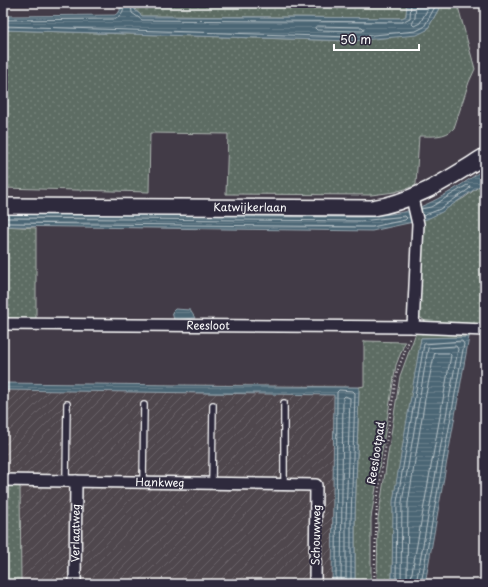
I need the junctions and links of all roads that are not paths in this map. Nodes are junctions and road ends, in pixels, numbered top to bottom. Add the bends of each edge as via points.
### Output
1 (485, 156) edge
2 (413, 203) junction
3 (3, 206) edge
4 (3, 324) edge
5 (413, 327) junction
6 (485, 330) edge
7 (284, 403) dead end
8 (67, 404) dead end
9 (144, 405) dead end
10 (213, 405) dead end
11 (3, 480) edge
12 (71, 481) junction
13 (143, 482) junction
14 (212, 483) junction
15 (284, 484) junction
16 (316, 485) joint
17 (75, 584) edge
18 (315, 584) edge

1 - 2 street, Katwijkerlaan
2 - 3 street, Katwijkerlaan via 357,208
2 - 5 street via 418,224
4 - 5 street, Reesloot
5 - 6 street, Reesloot
7 - 15 lane
8 - 12 lane
9 - 13 lane
10 - 14 lane
11 - 12 street, Hankweg
12 - 13 street, Hankweg
12 - 17 street, Verlaatweg
13 - 14 street, Hankweg
14 - 15 street, Hankweg
15 - 16 street, Hankweg
16 - 18 street, Schouwweg

